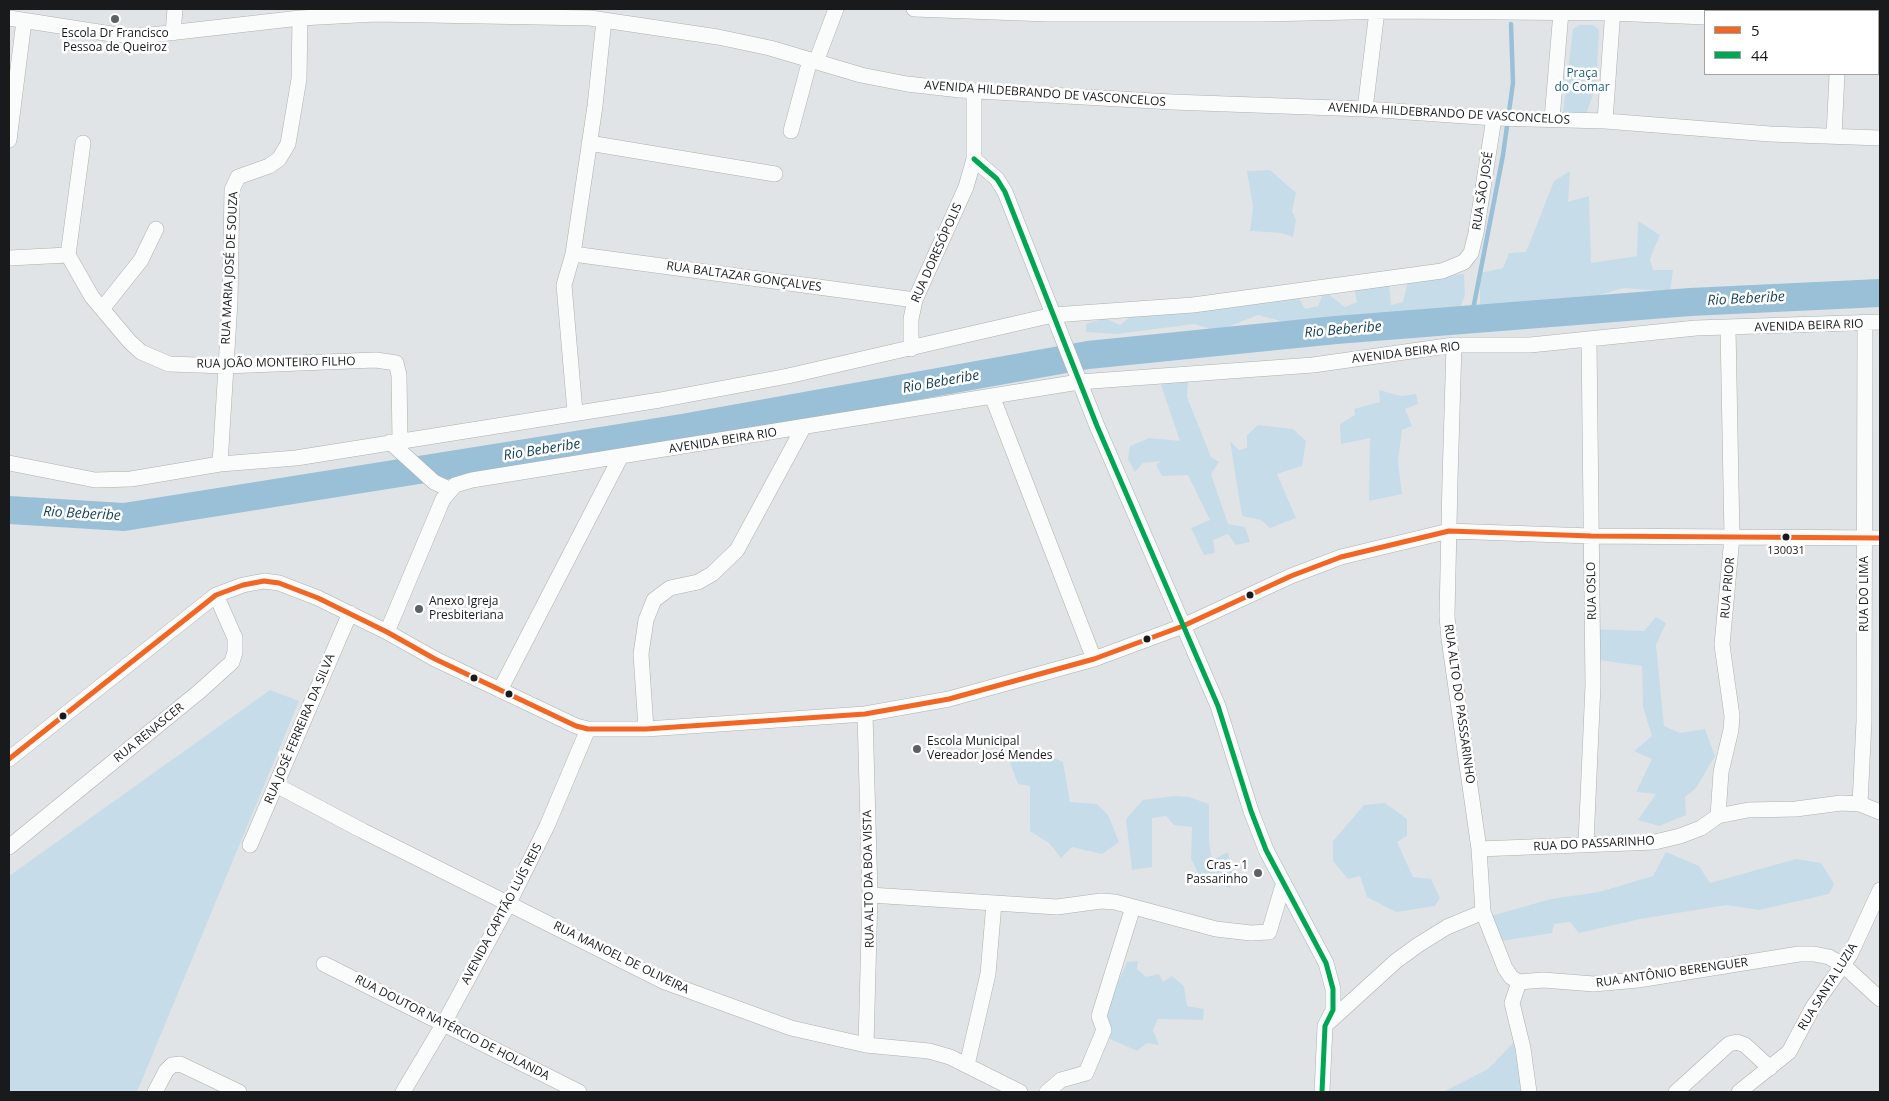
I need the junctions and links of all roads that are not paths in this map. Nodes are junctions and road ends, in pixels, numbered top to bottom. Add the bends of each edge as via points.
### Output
1 (174, 9) edge
2 (836, 9) edge
3 (914, 9) edge
4 (1353, 10) edge
5 (1395, 10) edge
6 (1531, 10) edge
7 (1377, 11) junction
8 (1613, 11) edge
9 (384, 12) edge
10 (1561, 12) junction
11 (517, 13) edge
12 (595, 16) edge
13 (1704, 17) edge
14 (9, 18) edge
15 (300, 18) junction
16 (24, 21) junction
17 (173, 33) junction
18 (813, 61) junction
19 (1837, 75) edge
20 (974, 91) junction
21 (1365, 109) junction
22 (1503, 118) junction
23 (1552, 119) junction
24 (1605, 121) junction
25 (791, 131) dead end
26 (1834, 136) junction
27 (1880, 138) edge
28 (9, 140) edge
29 (83, 143) dead end
30 (589, 143) junction
31 (974, 159) junction
32 (775, 174) dead end
33 (156, 229) dead end
34 (573, 254) junction
35 (68, 255) junction
36 (9, 258) edge
37 (915, 300) junction
38 (102, 309) junction
39 (1056, 322) junction
40 (1873, 323) edge
41 (1728, 328) junction
42 (1589, 339) junction
43 (1454, 345) junction
44 (911, 348) junction
45 (225, 366) junction
46 (1077, 376) junction
47 (992, 396) junction
48 (575, 412) junction
49 (803, 428) junction
50 (397, 446) junction
51 (620, 458) junction
52 (9, 463) edge
53 (220, 464) junction
54 (452, 487) junction
55 (1449, 531) junction
56 (1591, 536) junction
57 (1732, 537) junction
58 (1873, 538) edge
59 (216, 595) junction
60 (350, 613) junction
61 (1183, 626) junction
62 (387, 632) junction
63 (1094, 658) junction
64 (500, 690) junction
65 (864, 714) junction
66 (588, 729) junction
67 (646, 729) junction
68 (9, 759) edge
69 (276, 785) junction
70 (1860, 804) junction
71 (1880, 812) edge
72 (1718, 816) junction
73 (1586, 843) junction
74 (250, 845) dead end
75 (9, 847) edge
76 (1479, 850) junction
77 (1283, 885) junction
78 (1880, 890) edge
79 (870, 895) junction
80 (509, 903) junction
81 (994, 903) junction
82 (1133, 907) junction
83 (1483, 912) junction
84 (324, 964) dead end
85 (1843, 965) junction
86 (1519, 982) junction
87 (1880, 999) edge
88 (444, 1023) junction
89 (1324, 1026) junction
90 (866, 1045) junction
91 (967, 1065) junction
92 (1770, 1068) junction
93 (155, 1092) edge
94 (239, 1092) edge
95 (403, 1092) edge
96 (580, 1092) edge
97 (1020, 1092) edge
98 (1047, 1092) edge
99 (1322, 1092) edge
100 (1529, 1092) edge
101 (1676, 1092) edge
102 (1739, 1092) edge

1 - 17 street
2 - 18 street
3 - 4 street via 1048,14
4 - 7 street
5 - 6 street
5 - 7 street
6 - 10 street
7 - 21 street
8 - 10 street
8 - 13 street
8 - 24 street
9 - 11 street, AVENIDA HILDEBRANDO DE VASCONCELOS
9 - 15 street, AVENIDA HILDEBRANDO DE VASCONCELOS
10 - 23 street
11 - 12 street, AVENIDA HILDEBRANDO DE VASCONCELOS
12 - 18 street, AVENIDA HILDEBRANDO DE VASCONCELOS via 718,36
12 - 30 street
14 - 16 street, AVENIDA HILDEBRANDO DE VASCONCELOS
15 - 17 street, AVENIDA HILDEBRANDO DE VASCONCELOS
15 - 45 street, RUA MARIA JOSÉ DE SOUZA via 299,79 288,144 279,159 238,177 232,190
16 - 17 street, AVENIDA HILDEBRANDO DE VASCONCELOS via 118,35
16 - 28 street
18 - 20 street, AVENIDA HILDEBRANDO DE VASCONCELOS via 907,84
18 - 25 street
19 - 26 street
20 - 21 street, AVENIDA HILDEBRANDO DE VASCONCELOS
20 - 31 street, RUA DORESÓPOLIS
21 - 22 street, AVENIDA HILDEBRANDO DE VASCONCELOS
22 - 23 street, AVENIDA HILDEBRANDO DE VASCONCELOS
22 - 39 street, RUA SÃO JOSÉ via 1471,253 1464,262 1442,271
23 - 24 street, AVENIDA HILDEBRANDO DE VASCONCELOS
24 - 26 street, AVENIDA HILDEBRANDO DE VASCONCELOS
26 - 27 street, AVENIDA HILDEBRANDO DE VASCONCELOS
29 - 35 street
30 - 32 street
30 - 34 street
31 - 37 street, RUA DORESÓPOLIS via 966,187
31 - 39 street via 997,179 1005,192
33 - 38 street via 142,260
34 - 37 street, RUA BALTAZAR GONÇALVES
34 - 48 street via 564,285
35 - 36 street
35 - 38 street, RUA JOÃO MONTEIRO FILHO
37 - 44 street, RUA DORESÓPOLIS
38 - 45 street, RUA JOÃO MONTEIRO FILHO via 130,342 147,355 169,364
39 - 44 street
39 - 46 street
40 - 41 street, AVENIDA BEIRA RIO
40 - 58 street, RUA DO LIMA
41 - 42 street, AVENIDA BEIRA RIO via 1651,331
41 - 57 street, RUA PRIOR
42 - 43 street, AVENIDA BEIRA RIO via 1530,345
42 - 56 street, RUA OSLO
43 - 46 street, AVENIDA BEIRA RIO via 1313,365
43 - 55 street, RUA ALTO DO PASSSARINHO
44 - 48 street via 779,378
45 - 50 street, RUA JOÃO MONTEIRO FILHO via 392,360 400,375
45 - 53 street, RUA MARIA JOSÉ DE SOUZA
46 - 47 street, AVENIDA BEIRA RIO
46 - 61 street
47 - 49 street, AVENIDA BEIRA RIO
47 - 63 street
48 - 50 street
49 - 51 street, AVENIDA BEIRA RIO
49 - 67 street via 753,524 726,563 698,582 670,588 654,600 646,620 641,654
50 - 53 street
50 - 54 street via 434,482
51 - 54 street, AVENIDA BEIRA RIO via 484,478
51 - 64 street
52 - 53 street via 95,480 131,479
54 - 62 street via 437,511
55 - 56 street
55 - 61 street via 1341,557 1291,576
55 - 76 street, RUA ALTO DO PASSSARINHO via 1449,639
56 - 57 street
56 - 73 street, RUA OSLO via 1593,685
57 - 58 street
57 - 72 street, RUA PRIOR via 1722,645 1732,716 1721,772
58 - 70 street, RUA DO LIMA
59 - 60 street via 243,585 264,581 279,583
59 - 68 street
59 - 75 street, RUA RENASCER via 235,638 232,662
60 - 62 street
60 - 69 street, RUA JOSÉ FERREIRA DA SILVA
61 - 63 street
61 - 77 street via 1218,706 1251,811
62 - 64 street
63 - 65 street via 949,699
64 - 66 street
65 - 67 street
65 - 79 street, RUA ALTO DA BOA VISTA
66 - 67 street
66 - 80 street, AVENIDA CAPITÃO LUÍS REIS via 547,826
69 - 74 street, RUA JOSÉ FERREIRA DA SILVA
69 - 80 street, RUA MANOEL DE OLIVEIRA
70 - 71 street, RUA DO PASSARINHO
70 - 72 street, RUA DO PASSARINHO via 1841,802 1796,809 1748,810
72 - 73 street, RUA DO PASSARINHO via 1687,834 1655,842
73 - 76 street, RUA DO PASSARINHO
76 - 83 street, RUA ALTO DO PASSSARINHO
77 - 82 street via 1269,932 1216,929
77 - 89 street via 1326,963 1333,989 1333,1010
78 - 85 street, RUA SANTA LUZIA
79 - 81 street
79 - 90 street, RUA ALTO DA BOA VISTA
80 - 88 street, AVENIDA CAPITÃO LUÍS REIS
80 - 90 street, RUA MANOEL DE OLIVEIRA via 691,993 791,1028
81 - 82 street via 1057,907 1101,901
81 - 91 street via 988,974
82 - 98 street via 1099,1016 1104,1030 1086,1073 1061,1080
83 - 86 street, RUA ALTO DO PASSSARINHO via 1504,968
83 - 89 street via 1418,944
84 - 88 street, RUA DOUTOR NATÉRCIO DE HOLANDA
85 - 86 street, RUA ANTÔNIO BERENGUER via 1829,957 1799,954 1638,980 1594,984 1543,980
85 - 87 street, RUA ANTÔNIO BERENGUER
85 - 92 street, RUA SANTA LUZIA via 1813,1006 1789,1052
86 - 100 street via 1512,1003
88 - 95 street, AVENIDA CAPITÃO LUÍS REIS
88 - 96 street, RUA DOUTOR NATÉRCIO DE HOLANDA
89 - 99 street
90 - 91 street, RUA MANOEL DE OLIVEIRA via 929,1051
91 - 97 street, RUA MANOEL DE OLIVEIRA
92 - 101 street via 1745,1045 1738,1042 1729,1044
92 - 102 street, RUA SANTA LUZIA
93 - 94 street via 166,1070 180,1064

